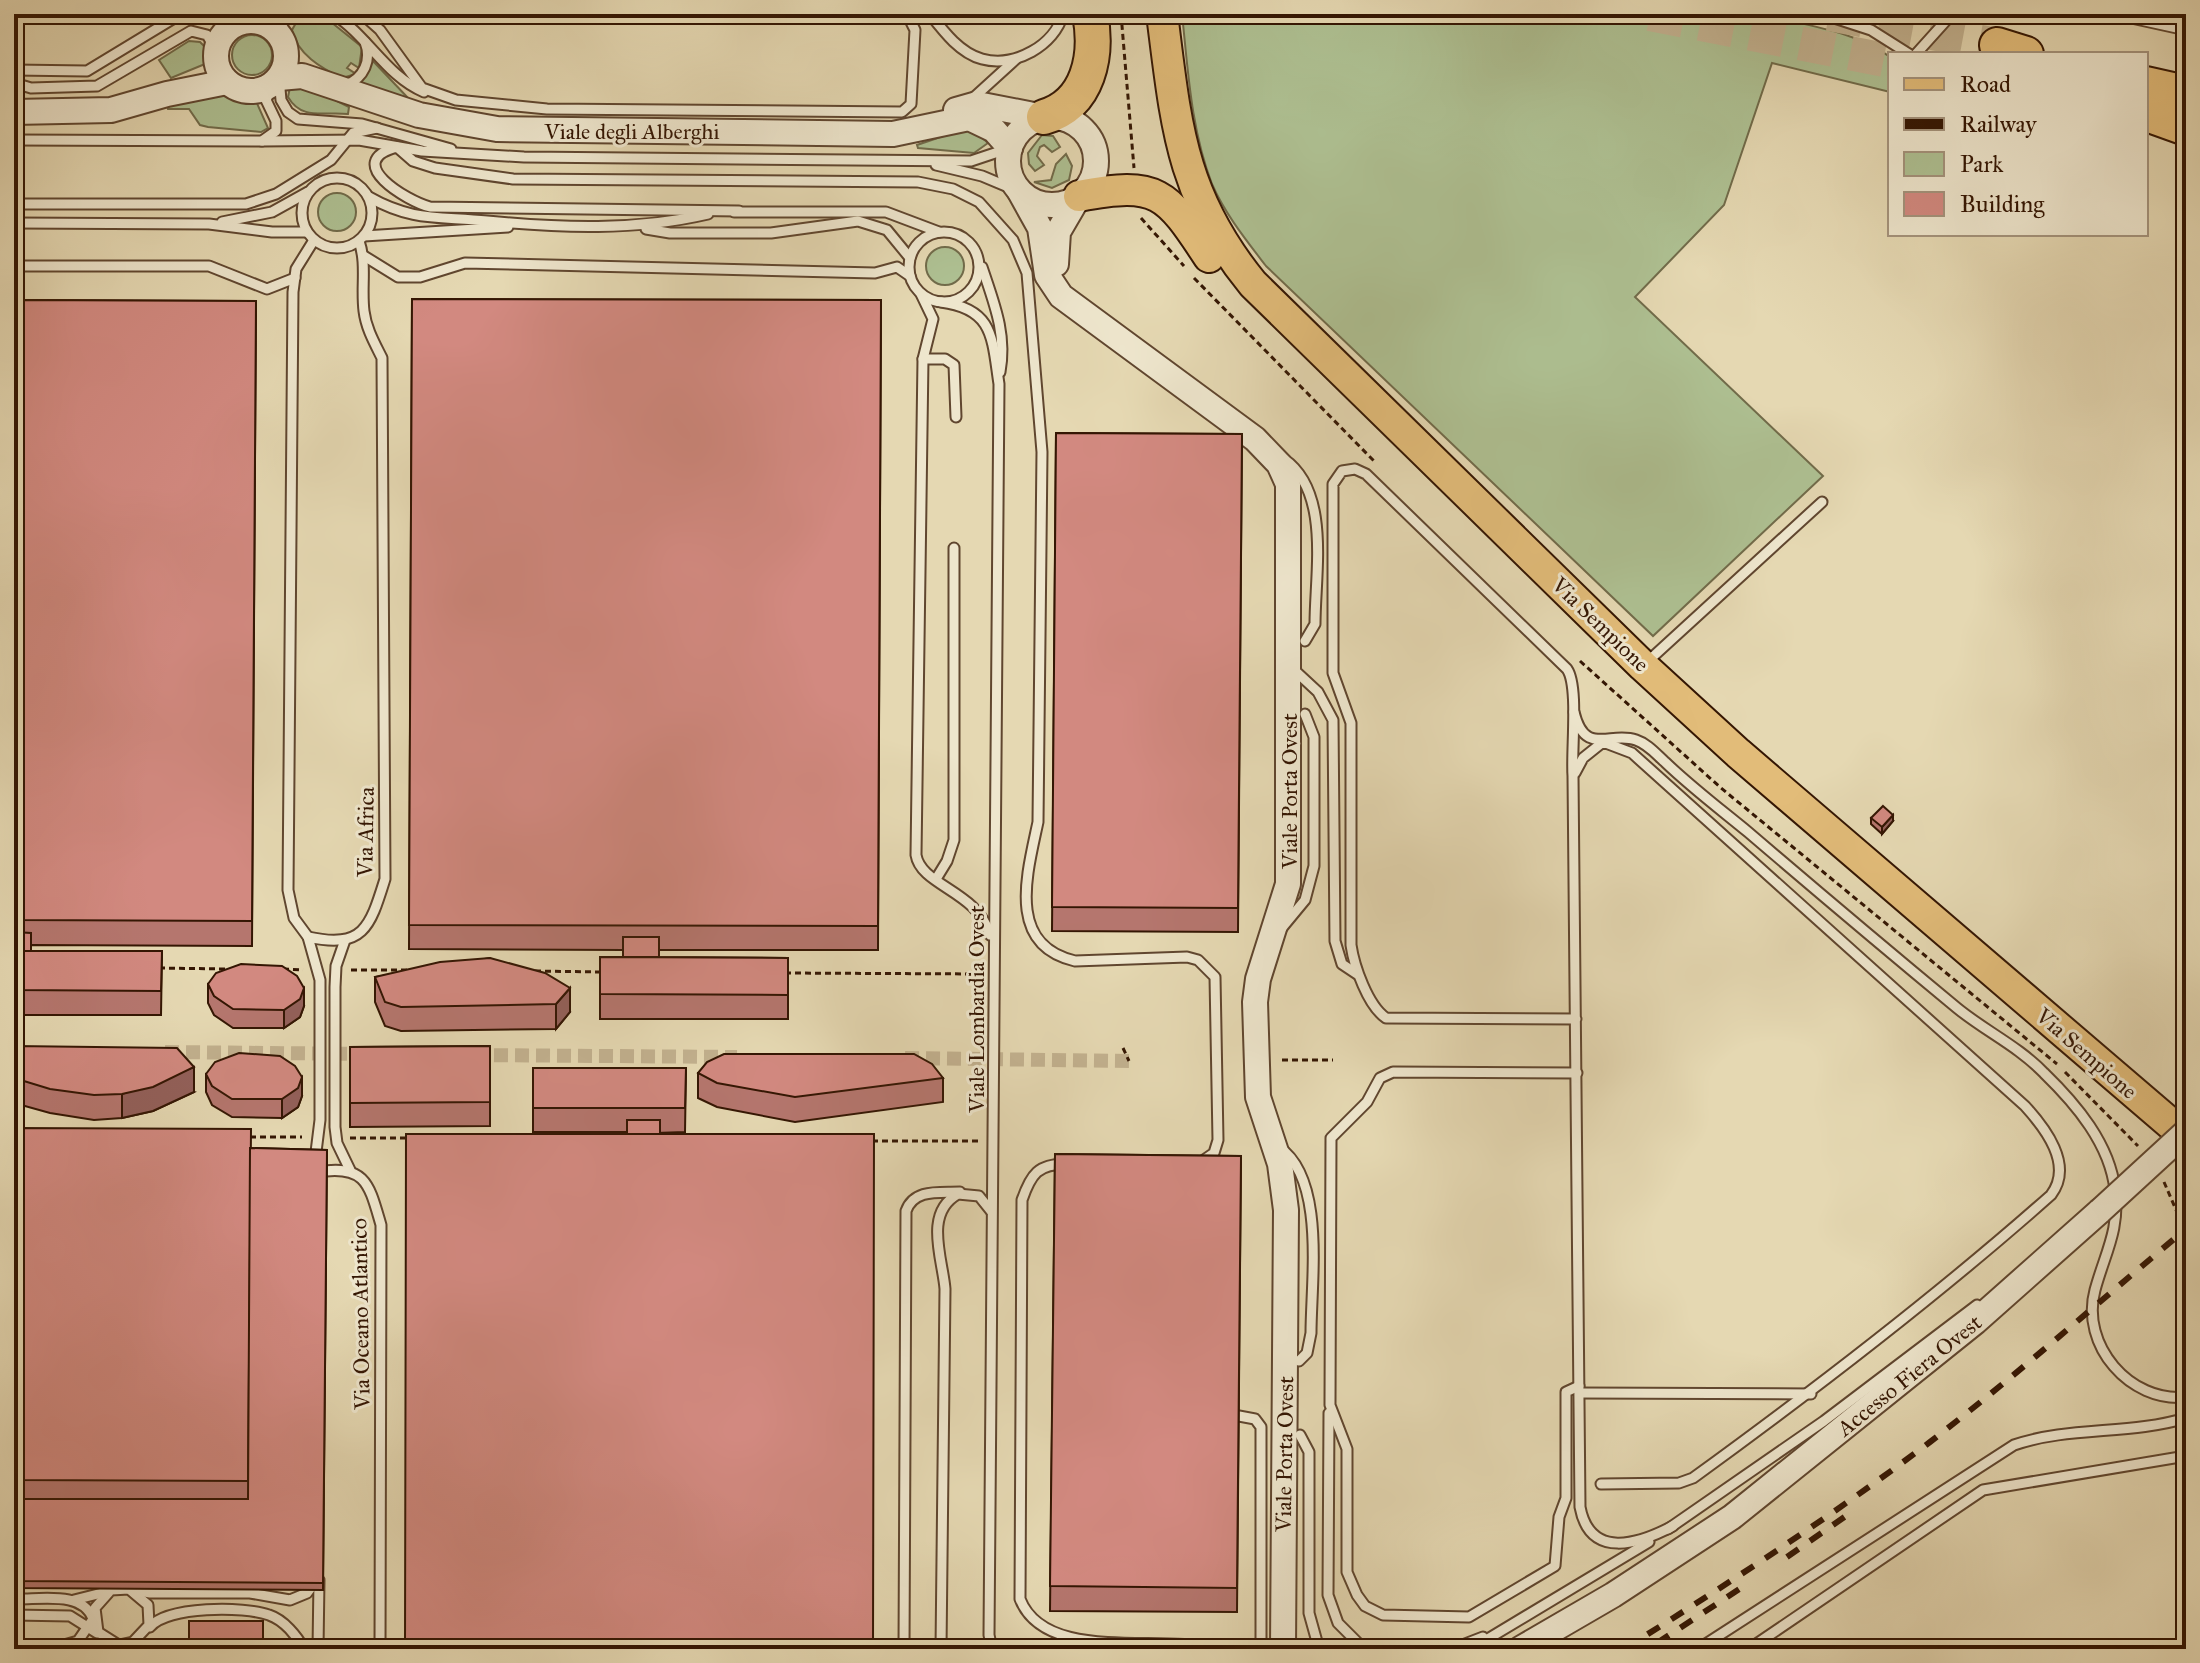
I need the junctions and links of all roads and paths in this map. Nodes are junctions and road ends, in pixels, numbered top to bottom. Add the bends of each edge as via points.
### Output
1 (181, 14) edge
2 (287, 14) edge
3 (333, 14) edge
4 (362, 14) edge
5 (907, 14) edge
6 (930, 14) edge
7 (1063, 14) edge
8 (1090, 14) edge
9 (1162, 14) edge
10 (1822, 14) edge
11 (1952, 14) edge
12 (2113, 14) edge
13 (2186, 30) edge
14 (364, 39) junction
15 (284, 41) junction
16 (1906, 52) edge
17 (1918, 52) edge
18 (1026, 54) junction
19 (220, 66) junction
20 (2148, 67) edge
21 (14, 70) edge
22 (2186, 75) edge
23 (14, 76) edge
24 (276, 81) junction
25 (2148, 84) edge
26 (336, 86) junction
27 (427, 93) junction
28 (2186, 93) edge
29 (958, 109) junction
30 (14, 112) edge
31 (2148, 115) edge
32 (1044, 117) junction
33 (2186, 126) edge
34 (377, 128) junction
35 (926, 128) junction
36 (14, 140) edge
37 (346, 140) junction
38 (262, 141) junction
39 (397, 147) junction
40 (1010, 148) junction
41 (461, 152) junction
42 (921, 161) junction
43 (311, 190) junction
44 (1020, 192) junction
45 (1079, 196) junction
46 (369, 197) junction
47 (14, 204) edge
48 (739, 211) junction
49 (14, 223) edge
50 (209, 224) junction
51 (519, 225) junction
52 (635, 227) junction
53 (307, 232) junction
54 (939, 232) junction
55 (362, 238) junction
56 (314, 240) junction
57 (977, 255) junction
58 (364, 256) junction
59 (910, 258) junction
60 (14, 266) edge
61 (295, 274) junction
62 (910, 276) junction
63 (921, 294) junction
64 (941, 302) junction
65 (1084, 310) junction
66 (1320, 351) junction
67 (923, 359) junction
68 (999, 384) junction
69 (956, 417) dead end
70 (1255, 439) junction
71 (1822, 502) dead end
72 (954, 548) dead end
73 (1305, 641) dead end
74 (1289, 665) junction
75 (1643, 666) junction
76 (1574, 709) junction
77 (1305, 714) dead end
78 (1603, 742) junction
79 (1573, 776) junction
80 (936, 879) junction
81 (308, 937) junction
82 (1273, 937) junction
83 (345, 940) junction
84 (994, 949) junction
85 (770, 973) edge
86 (993, 974) junction
87 (1357, 974) junction
88 (1576, 1019) junction
89 (1123, 1048) dead end
90 (1282, 1060) dead end
91 (1333, 1060) dead end
92 (1129, 1061) dead end
93 (1577, 1073) junction
94 (2186, 1134) edge
95 (867, 1141) edge
96 (994, 1141) junction
97 (1274, 1144) junction
98 (1083, 1164) edge
99 (1190, 1165) edge
100 (350, 1170) junction
101 (965, 1192) junction
102 (993, 1216) junction
103 (2058, 1248) junction
104 (1299, 1361) dead end
105 (1580, 1389) junction
106 (1811, 1394) junction
107 (2186, 1397) edge
108 (1330, 1405) junction
109 (1239, 1416) edge
110 (2186, 1418) edge
111 (1300, 1435) dead end
112 (2186, 1456) edge
113 (1601, 1484) dead end
114 (1673, 1526) junction
115 (129, 1589) junction
116 (111, 1590) junction
117 (14, 1599) edge
118 (74, 1600) junction
119 (14, 1615) edge
120 (92, 1621) junction
121 (1516, 1624) junction
122 (142, 1635) junction
123 (989, 1635) junction
124 (112, 1644) edge
125 (50, 1649) edge
126 (101, 1649) edge
127 (133, 1649) edge
128 (304, 1649) edge
129 (318, 1649) edge
130 (380, 1649) edge
131 (904, 1649) edge
132 (941, 1649) edge
133 (985, 1649) edge
134 (992, 1649) edge
135 (1216, 1649) edge
136 (1261, 1649) edge
137 (1283, 1649) edge
138 (1319, 1649) edge
139 (1364, 1649) edge
140 (1452, 1649) edge
141 (1471, 1649) edge
142 (1520, 1649) edge
143 (1698, 1649) edge
144 (1749, 1649) edge

1 - 21 lane via 87,71
2 - 15 lane
3 - 14 lane
4 - 27 lane
5 - 27 lane via 915,36 911,104 905,111 547,109
6 - 18 lane via 955,42 981,59
7 - 18 lane via 1055,33
8 - 32 highway via 1091,59 1081,89 1064,109
9 - 66 main road, Via Sempione via 1178,133 1207,217 1253,284
10 - 16 lane via 1871,30
11 - 17 lane
12 - 13 lane
14 - 26 lane via 368,57 359,77
14 - 27 lane via 405,82
15 - 19 street via 270,26 247,21 225,32
15 - 24 street via 287,60
15 - 26 street, Viale degli Alberghi
18 - 29 lane
19 - 23 lane via 207,35 191,31 97,86 31,88
19 - 24 street via 245,91
19 - 30 street via 167,94 102,111
20 - 22 highway
24 - 26 street, Viale degli Alberghi via 302,76
24 - 34 lane via 292,116
24 - 38 lane via 266,100 276,131
25 - 28 highway
26 - 35 street, Viale degli Alberghi via 433,118 497,129 893,134
29 - 32 street, Viale degli Alberghi via 977,104
29 - 35 street, Viale degli Alberghi
31 - 33 highway
32 - 40 street via 1022,128
32 - 45 street via 1077,125 1094,148 1094,174
34 - 37 lane via 358,130
34 - 41 lane
35 - 40 street, Viale degli Alberghi via 969,118 987,124
36 - 38 lane
37 - 38 lane
37 - 39 lane
37 - 47 lane via 331,160 276,194 246,204
39 - 41 lane
39 - 48 lane via 383,154 378,175 406,199 430,207
39 - 99 lane via 413,161 435,168 513,179 918,182 967,195 1003,226 1027,273 1042,452 1038,822 1029,866 1030,932 1057,957 1187,957 1215,977 1218,1140 1214,1153
40 - 42 lane via 971,161
40 - 44 street via 1009,171
41 - 42 lane
42 - 44 lane
43 - 46 lane via 342,178
43 - 50 lane via 272,212
43 - 53 lane via 302,210
44 - 45 street via 1050,205
44 - 65 street, Viale Porta Ovest via 1040,228 1050,283
45 - 65 street, Viale Porta Ovest via 1062,221 1055,250 1059,277
45 - 66 main road via 1134,188 1160,196 1239,294
46 - 51 lane via 423,218
46 - 55 lane via 373,217
48 - 52 lane
48 - 54 lane via 886,212
49 - 50 lane
50 - 53 lane
51 - 52 lane
51 - 55 lane
52 - 59 lane via 670,233 771,233 858,221 887,230
53 - 56 lane
54 - 57 lane via 962,237
54 - 59 lane via 921,240
55 - 56 lane via 337,249
55 - 58 lane, Via Africa
56 - 61 lane
57 - 64 lane via 974,286 962,297
57 - 68 lane, Viale Lombardia Ovest via 1002,327
58 - 62 lane via 388,274 409,278 465,263 875,273 897,267
58 - 83 lane, Via Africa via 364,309 382,358 385,879 368,927
59 - 62 lane
60 - 61 lane via 209,266 267,289
61 - 81 lane via 288,890 294,918
62 - 63 lane
63 - 64 lane
63 - 67 lane via 933,319
64 - 68 lane, Viale Lombardia Ovest via 970,309 985,322
65 - 70 street, Viale Porta Ovest
66 - 75 main road, Via Sempione
67 - 69 lane via 945,359 954,365
67 - 80 lane via 916,855 923,873
68 - 84 lane, Viale Lombardia Ovest
70 - 73 lane via 1299,472 1315,503 1315,624
70 - 74 street, Viale Porta Ovest via 1279,464 1288,484
71 - 75 lane
72 - 80 lane via 954,840
74 - 82 street, Viale Porta Ovest via 1288,884
74 - 87 lane via 1318,692 1333,720 1335,941 1342,964
75 - 94 main road, Via Sempione
76 - 78 lane via 1584,732
76 - 79 lane
76 - 87 lane via 1573,680 1567,669 1366,474 1355,469 1338,474 1333,484 1333,673 1351,723 1351,945
77 - 82 lane via 1314,737 1314,866 1305,900
78 - 79 lane via 1583,758
78 - 106 lane via 1632,753 1986,1069 2033,1114 2055,1149 2058,1182 2051,1195
78 - 107 lane via 1624,738 1644,744 1960,1011 2028,1057 2061,1089 2100,1143 2115,1190 2114,1235 2093,1303 2101,1343 2119,1373 2139,1388
79 - 88 lane
80 - 84 lane via 976,908
81 - 83 lane
81 - 100 lane via 320,980 320,1120 309,1178
82 - 97 street, Viale Porta Ovest via 1255,1002 1258,1097
83 - 100 lane, Via Oceano Atlantico via 336,966 335,1127
84 - 86 lane, Viale Lombardia Ovest
85 - 86 path
86 - 96 lane, Viale Lombardia Ovest
87 - 88 lane via 1375,1009 1386,1018
88 - 93 lane
89 - 92 path
90 - 91 path
93 - 105 lane
93 - 108 lane via 1393,1072 1380,1078 1367,1102 1334,1133
94 - 103 street, Accesso Fiera Ovest, bridge
95 - 96 path
96 - 102 lane, Viale Lombardia Ovest
97 - 104 lane via 1291,1155 1310,1194 1311,1333 1307,1353
97 - 137 street, Viale Porta Ovest via 1286,1210
98 - 135 lane via 1041,1166 1022,1200 1020,1599 1037,1627 1066,1642
100 - 130 lane, Via Oceano Atlantico via 361,1176 373,1195 381,1225
101 - 102 lane via 979,1196
101 - 131 lane via 923,1194 911,1200 906,1211
101 - 132 lane via 947,1202 937,1244 945,1289
102 - 123 lane, Viale Lombardia Ovest
103 - 114 lane
103 - 142 street, Accesso Fiera Ovest via 1975,1322 1732,1517
105 - 106 lane
105 - 108 lane via 1566,1392 1566,1498 1555,1566 1469,1617 1391,1617 1361,1602 1347,1572 1347,1449
105 - 114 lane via 1579,1498 1586,1527 1614,1544 1640,1541
106 - 113 lane via 1687,1481
108 - 139 lane via 1328,1595 1344,1632
109 - 136 lane via 1255,1419 1261,1427
110 - 143 lane via 2045,1436 2014,1445
111 - 138 lane via 1309,1452 1309,1613
112 - 144 lane via 1983,1490
114 - 121 lane
115 - 116 lane
115 - 122 lane via 148,1605 150,1619
115 - 129 lane via 250,1593 290,1600 307,1593 319,1572
116 - 118 lane
116 - 120 lane via 98,1601
117 - 118 lane
118 - 120 lane via 87,1607
119 - 120 lane
120 - 124 lane
120 - 125 lane via 78,1641
121 - 140 lane
121 - 141 lane
122 - 124 lane
122 - 127 lane
122 - 128 lane via 170,1613 261,1613 280,1620
123 - 133 lane, Viale Lombardia Ovest
123 - 134 lane, Viale Lombardia Ovest
124 - 126 lane

